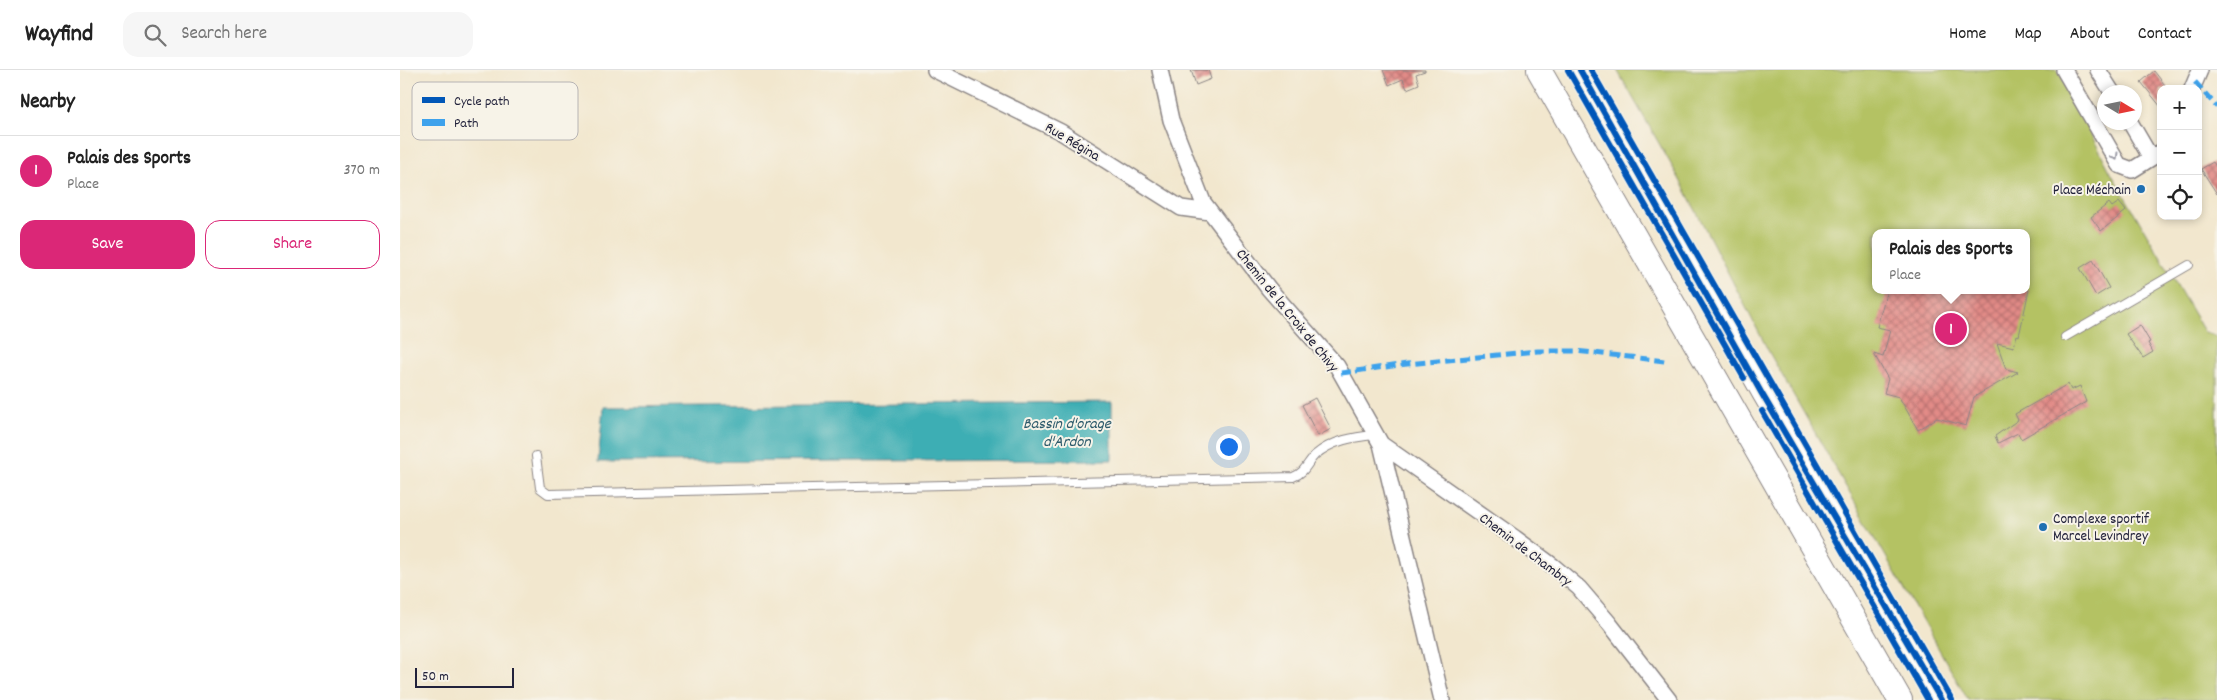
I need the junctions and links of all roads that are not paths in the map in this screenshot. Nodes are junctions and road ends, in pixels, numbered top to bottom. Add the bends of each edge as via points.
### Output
1 (935, 70) edge
2 (1160, 70) edge
3 (1539, 70) edge
4 (1580, 70) edge
5 (2064, 70) edge
6 (2098, 70) edge
7 (2200, 70) edge
8 (2108, 85) edge
9 (2194, 85) edge
10 (2136, 130) edge
11 (2156, 156) edge
12 (1210, 212) junction
13 (2189, 265) dead end
14 (2065, 337) dead end
15 (1378, 439) junction
16 (536, 456) dead end
17 (1442, 700) edge
18 (1669, 700) edge
19 (1900, 700) edge
20 (1941, 700) edge

1 - 12 street, Rue Régina via 1061,132 1181,208
2 - 12 street, Chemin de la Croix de Chivy via 1171,120 1203,202
3 - 19 main road
4 - 20 street via 1762,394
5 -> 11 street via 2119,165 2132,170
6 - 8 street
7 - 9 street
10 - 11 street
12 - 15 street, Chemin de la Croix de Chivy via 1269,289 1337,366
13 - 14 lane
15 - 16 lane via 1348,438 1314,456 1299,475 1293,477 548,494 540,488
15 - 17 street, Chemin de la Croix de Chivy
15 - 18 street, Chemin de Chambry via 1579,588

